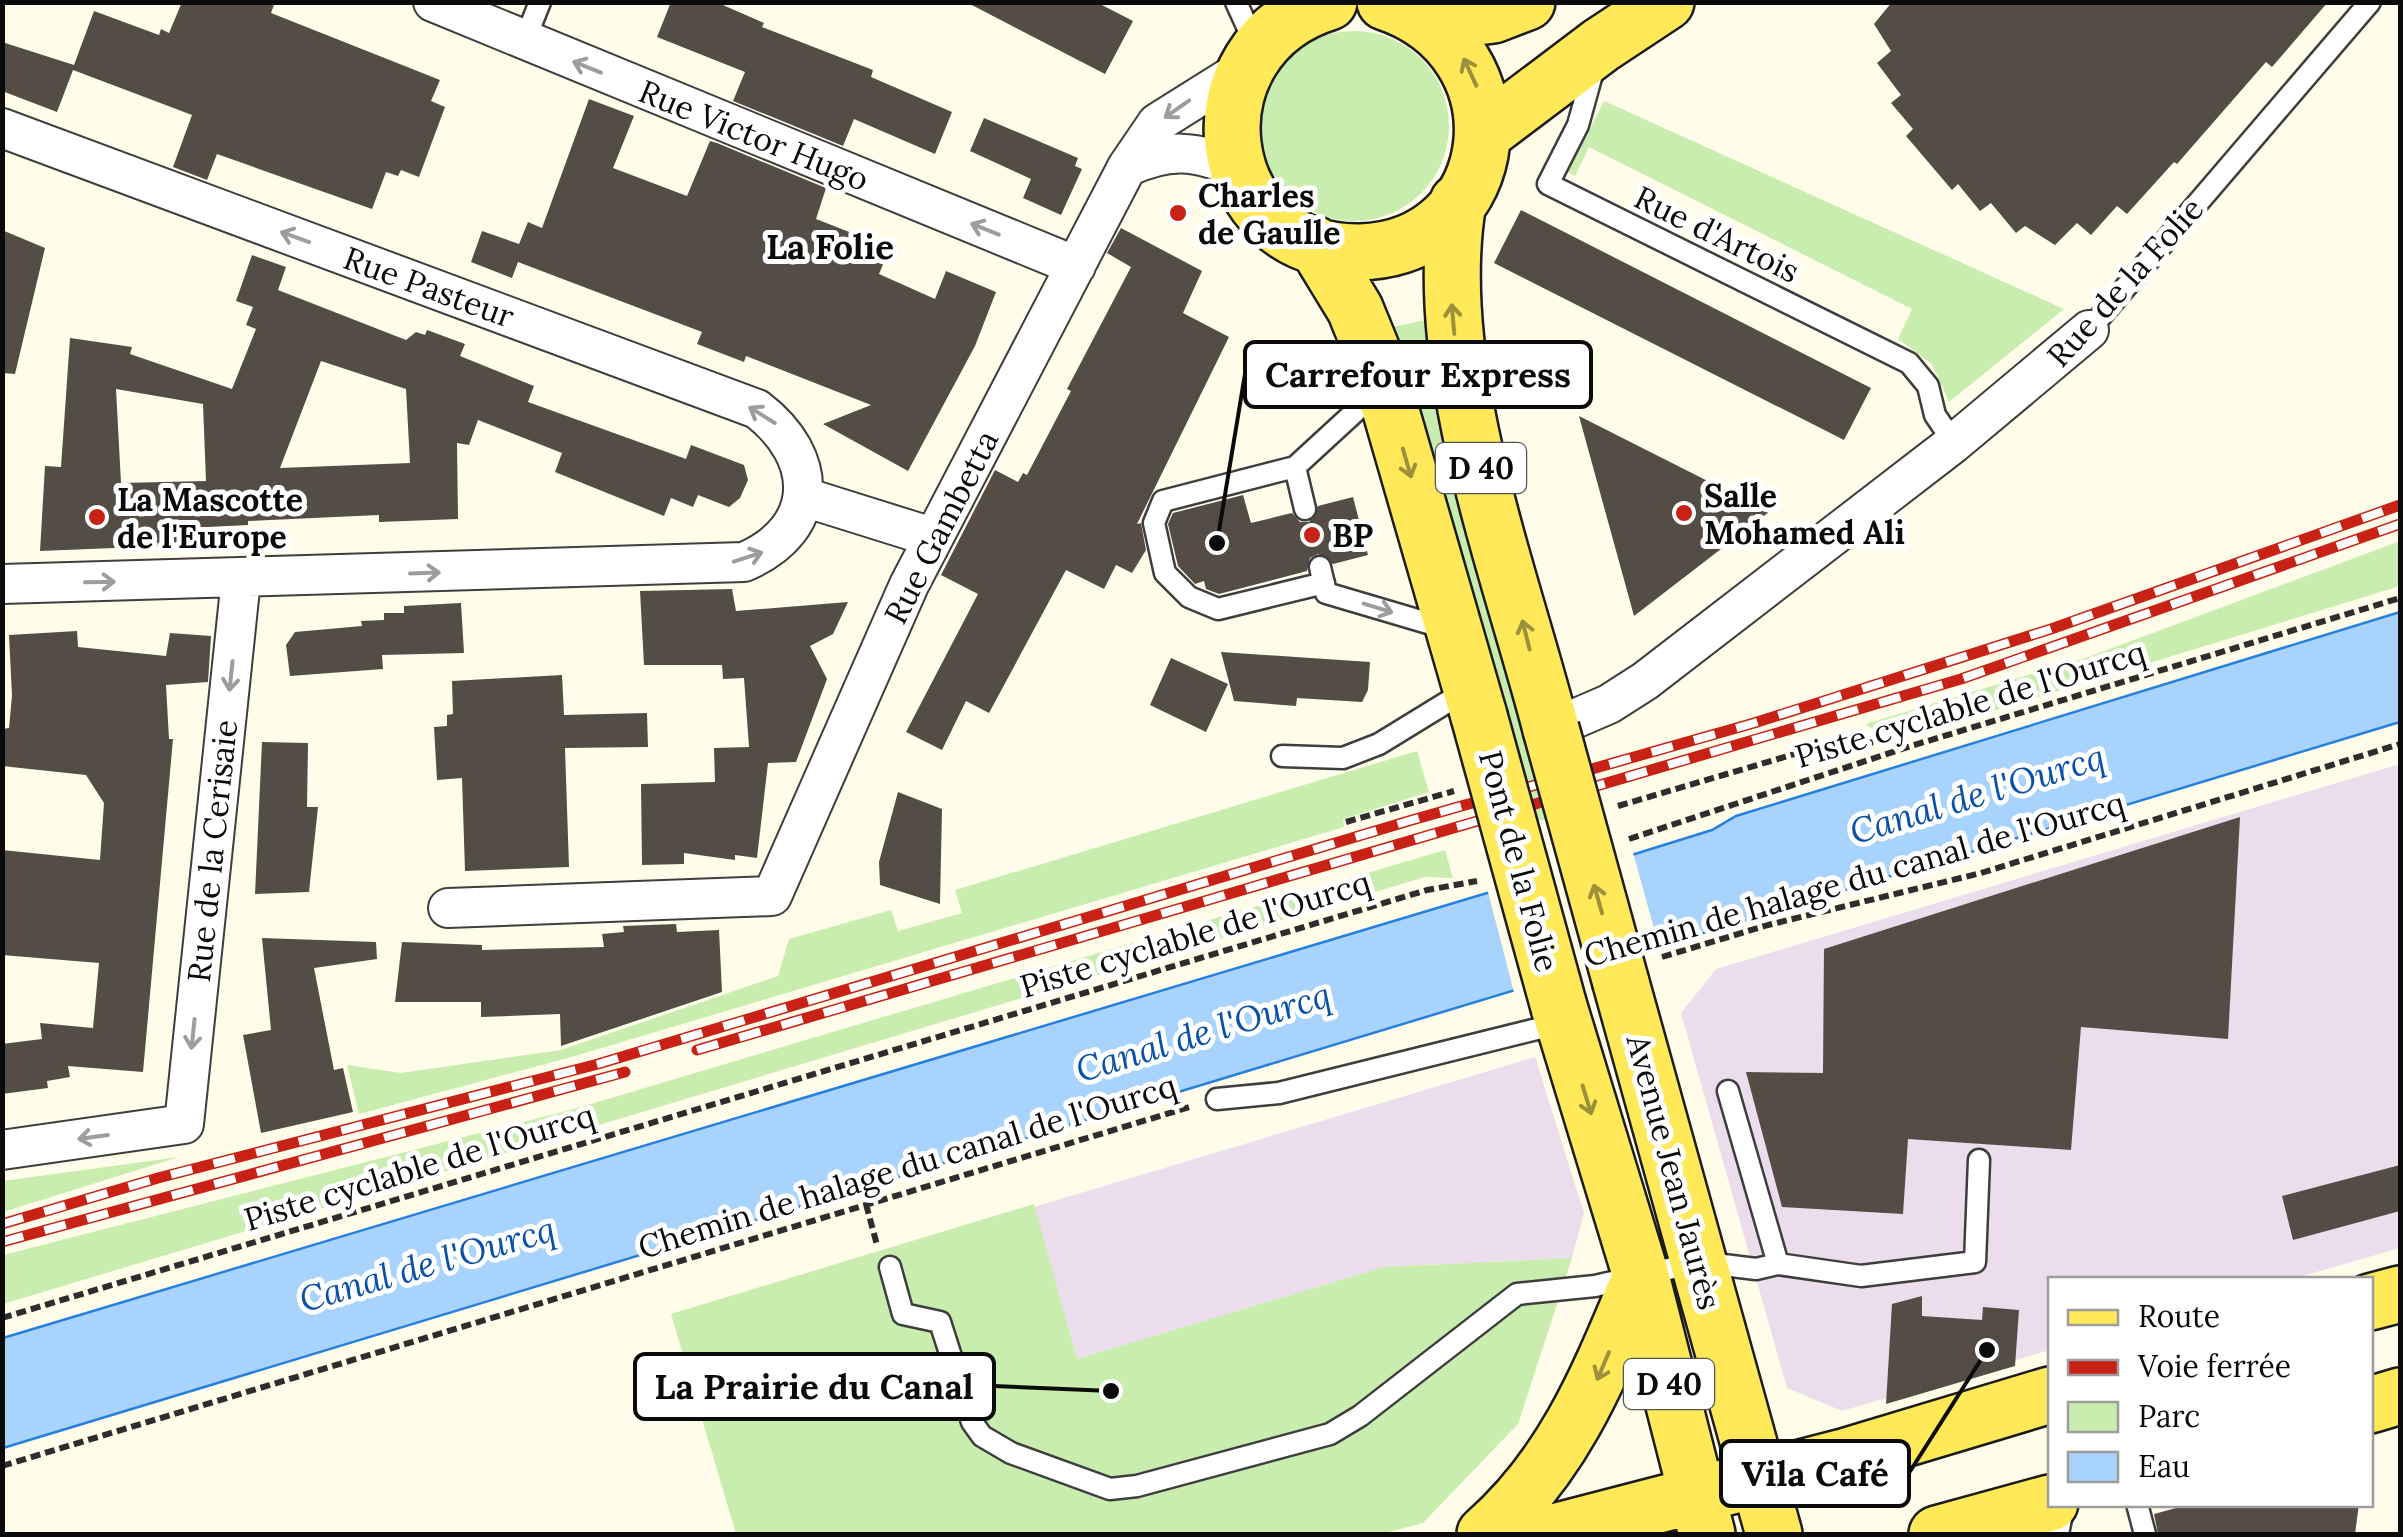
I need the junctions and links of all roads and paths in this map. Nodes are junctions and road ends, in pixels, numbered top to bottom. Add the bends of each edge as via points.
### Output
1 (433, 2) edge
2 (540, 2) edge
3 (1329, 2) edge
4 (1527, 2) edge
5 (1666, 2) edge
6 (2370, 2) edge
7 (1408, 13) edge
8 (1245, 40) edge
9 (524, 42) junction
10 (1601, 45) junction
11 (2, 128) edge
12 (1483, 134) junction
13 (1128, 167) junction
14 (1237, 168) junction
15 (1458, 202) junction
16 (1316, 245) junction
17 (1076, 266) junction
18 (2089, 330) joint
19 (1377, 363) junction
20 (1954, 444) junction
21 (1295, 467) junction
22 (804, 497) junction
23 (1305, 509) dead end
24 (932, 537) junction
25 (241, 578) junction
26 (2, 584) edge
27 (2400, 598) edge
28 (1455, 630) junction
29 (1475, 702) junction
30 (1551, 729) junction
31 (2400, 744) edge
32 (1912, 746) junction
33 (1282, 756) dead end
34 (1431, 798) dead end
35 (1602, 810) dead end
36 (1346, 822) dead end
37 (1620, 842) dead end
38 (1492, 877) dead end
39 (448, 908) dead end
40 (1639, 971) junction
41 (1561, 1015) junction
42 (1728, 1091) dead end
43 (1216, 1099) joint
44 (2, 1150) edge
45 (1979, 1160) dead end
46 (866, 1204) junction
47 (884, 1259) joint
48 (1698, 1262) junction
49 (1778, 1264) junction
50 (1641, 1276) junction
51 (2400, 1294) edge
52 (2373, 1301) edge
53 (2, 1318) edge
54 (2048, 1396) edge
55 (2400, 1396) edge
56 (2373, 1405) edge
57 (2, 1466) edge
58 (1756, 1478) junction
59 (2138, 1507) edge
60 (1701, 1514) edge
61 (2049, 1517) edge
62 (1484, 1534) edge
63 (1546, 1534) edge
64 (1774, 1534) edge
65 (1937, 1534) edge
66 (2145, 1534) edge

1 - 9 street, Rue Victor Hugo
2 - 9 lane
3 - 8 main road
4 - 7 main road via 1493,15
5 - 10 main road
6 - 18 lane, Rue de la Folie
12 -> 7 main road via 1471,71 1446,36
8 -> 13 street via 1157,123
8 - 14 main road via 1231,118
17 -> 9 street, Rue Victor Hugo
10 - 12 main road
10 - 20 lane, Rue d'Artois via 1578,124 1548,184 1909,363 1928,386 1935,416
22 -> 11 street, Rue Pasteur via 789,440 756,410
12 - 15 main road via 1480,158
13 - 14 street via 1186,150
13 - 17 street, Rue Gambetta
14 - 16 main road via 1268,216
15 - 16 main road via 1405,242 1360,252
30 -> 15 main road, D 40 via 1458,364 1451,245
16 - 19 main road, D 40 via 1355,309
17 - 24 street, Rue Gambetta
18 - 20 street, Rue de la Folie
19 - 21 lane via 1357,410
19 -> 28 main road, D 40
20 - 30 street, Rue de la Folie via 1645,681
21 - 23 lane
21 -> 28 lane via 1162,501 1154,523 1165,573 1190,597 1218,609 1322,575 1326,592
22 - 24 street
25 -> 22 street via 744,562 792,526
24 - 39 street, Rue Gambetta via 772,896
26 -> 25 street
25 -> 44 street, Rue de la Cerisaie via 184,1124
27 - 32 path, Piste cyclable de l'Ourcq
28 - 29 main road, D 40
29 - 33 lane via 1342,758
29 - 41 main road, Pont de la Folie / D 40, bridge
40 -> 30 main road, Pont de la Folie / D 40, bridge
31 - 40 path, Chemin de halage du canal de l'Ourcq via 1981,873 1768,925
32 - 35 path via 1842,740
32 - 37 path, Piste cyclable de l'Ourcq
34 - 36 path
38 - 53 path, Piste cyclable de l'Ourcq via 1427,890
40 - 48 main road, Avenue Jean Jaurès / D 40
41 - 43 lane via 1279,1093
41 -> 50 main road, Avenue Jean Jaurès / D 40
42 - 49 lane
43 - 46 path, Chemin de halage du canal de l'Ourcq
45 - 49 lane via 1975,1262 1860,1276
46 - 47 path
46 - 57 path, Chemin de halage du canal de l'Ourcq
47 - 50 lane via 903,1314 940,1322 982,1436 1110,1490 1330,1434 1517,1294
48 - 49 lane via 1756,1269
48 - 50 lane
48 - 58 main road, Avenue Jean Jaurès / D 40
50 - 60 main road, Avenue Jean Jaurès / D 40
50 -> 62 main road via 1565,1444
51 - 52 main road
54 - 58 main road
55 - 56 main road
58 - 60 main road
58 - 64 main road, D 40
59 - 66 lane
60 - 63 main road
61 - 65 main road

